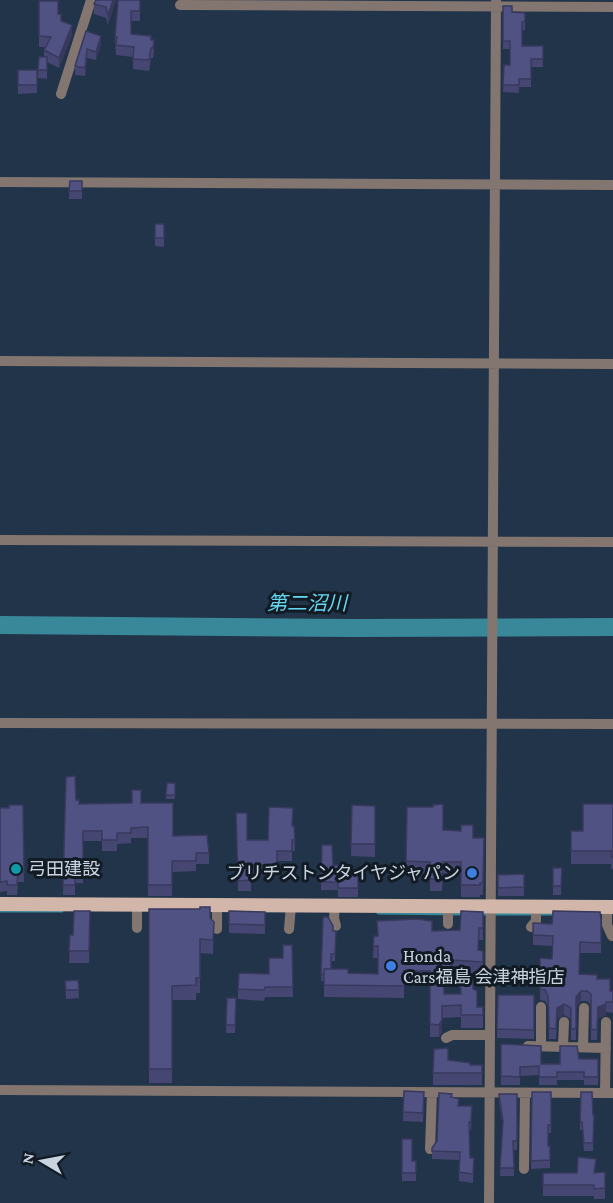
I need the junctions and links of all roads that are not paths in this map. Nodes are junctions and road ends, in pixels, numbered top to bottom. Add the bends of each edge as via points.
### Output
1 (91, 0) edge
2 (496, 3) edge
3 (180, 5) dead end
4 (613, 7) edge
5 (61, 94) dead end
6 (0, 182) edge
7 (493, 185) junction
8 (613, 185) edge
9 (0, 361) edge
10 (493, 363) junction
11 (613, 363) edge
12 (0, 540) edge
13 (492, 540) junction
14 (613, 542) edge
15 (0, 723) edge
16 (492, 724) junction
17 (613, 724) edge
18 (0, 904) edge
19 (137, 905) junction
20 (217, 905) junction
21 (536, 906) junction
22 (610, 907) edge
23 (491, 912) junction
24 (137, 924) dead end
25 (533, 924) edge
26 (217, 925) dead end
27 (612, 936) edge
28 (541, 1007) dead end
29 (584, 1008) dead end
30 (564, 1022) dead end
31 (606, 1022) dead end
32 (446, 1038) dead end
33 (493, 1042) junction
34 (520, 1046) edge
35 (541, 1047) junction
36 (563, 1047) junction
37 (583, 1047) junction
38 (606, 1048) junction
39 (0, 1090) edge
40 (432, 1092) junction
41 (490, 1093) junction
42 (525, 1093) junction
43 (609, 1093) edge
44 (430, 1149) edge
45 (524, 1168) dead end
46 (489, 1203) edge

1 - 5 street
2 - 3 street
2 - 4 street
2 - 7 street
6 - 7 street
7 - 8 street
7 - 10 street
9 - 10 street
10 - 11 street
10 - 13 street
12 - 13 street
13 - 14 street
13 - 16 street
15 - 16 street
16 - 17 street
16 - 23 street
18 - 19 main road
19 - 20 main road
19 - 24 street
20 - 23 main road via 290,918 415,911 448,916
20 - 26 street
21 - 22 main road
21 - 23 main road
21 - 25 street
22 - 27 street via 607,925
23 - 33 street
28 - 35 street
29 - 37 street
30 - 36 street
31 - 38 street
32 - 33 street via 452,1035
33 - 41 street
34 - 35 street
35 - 36 street
36 - 37 street
37 - 38 street
38 - 43 street
39 - 40 street
40 - 41 street
40 - 44 street
41 - 42 street
41 - 46 street
42 - 43 street
42 - 45 street

